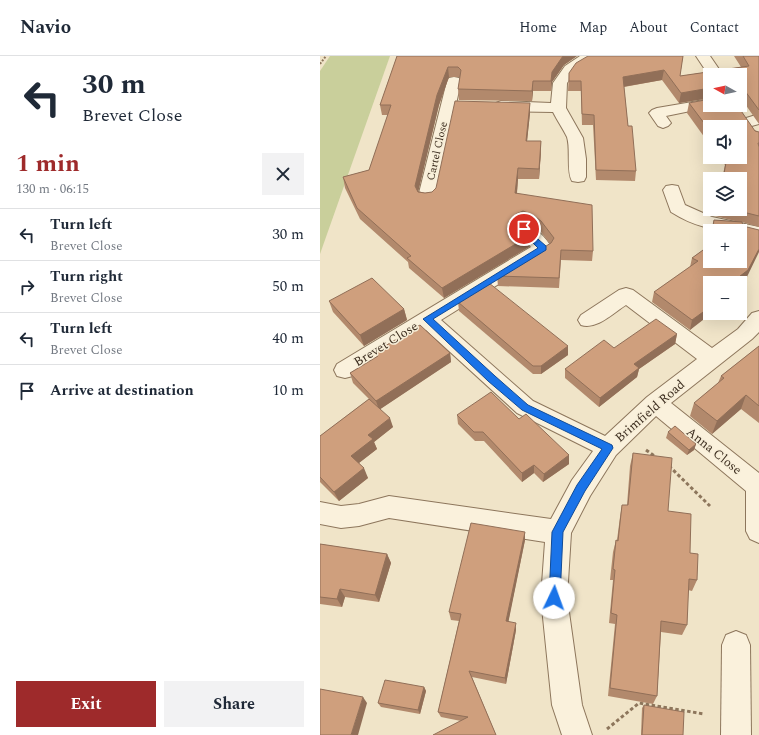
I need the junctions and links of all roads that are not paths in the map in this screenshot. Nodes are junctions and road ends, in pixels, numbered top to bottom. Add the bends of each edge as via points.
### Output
1 (605, 56) edge
2 (703, 56) edge
3 (582, 57) edge
4 (711, 68) edge
5 (454, 81) dead end
6 (703, 104) edge
7 (487, 106) edge
8 (558, 108) junction
9 (749, 117) edge
10 (663, 123) dead end
11 (759, 137) edge
12 (578, 177) dead end
13 (672, 190) dead end
14 (427, 197) edge
15 (524, 229) edge
16 (759, 233) edge
17 (427, 319) junction
18 (588, 320) dead end
19 (754, 332) edge
20 (712, 359) junction
21 (345, 370) dead end
22 (655, 403) junction
23 (615, 441) junction
24 (320, 513) edge
25 (759, 531) edge
26 (558, 532) junction
27 (736, 645) dead end
28 (577, 735) edge
29 (736, 735) edge

1 - 3 street
2 - 4 street
3 - 8 street via 560,83
5 - 14 street, Cartel Close via 456,105
6 - 10 street via 657,113
7 - 8 street
8 - 12 street via 575,138
9 - 11 street
13 - 16 street via 677,208 686,214 700,220
15 - 17 street, Brevet Close via 543,248
17 - 21 street, Brevet Close
17 - 23 street, Brevet Close via 525,408
18 - 20 street via 626,295
19 - 20 street, Brimfield Road
20 - 22 street, Brimfield Road
22 - 23 street, Brimfield Road
22 - 25 street, Anna Close via 758,486
23 - 26 street, Brimfield Road via 581,488
24 - 26 street via 341,517 389,507
26 - 28 street, Brimfield Road via 554,598 567,705
27 - 29 street

